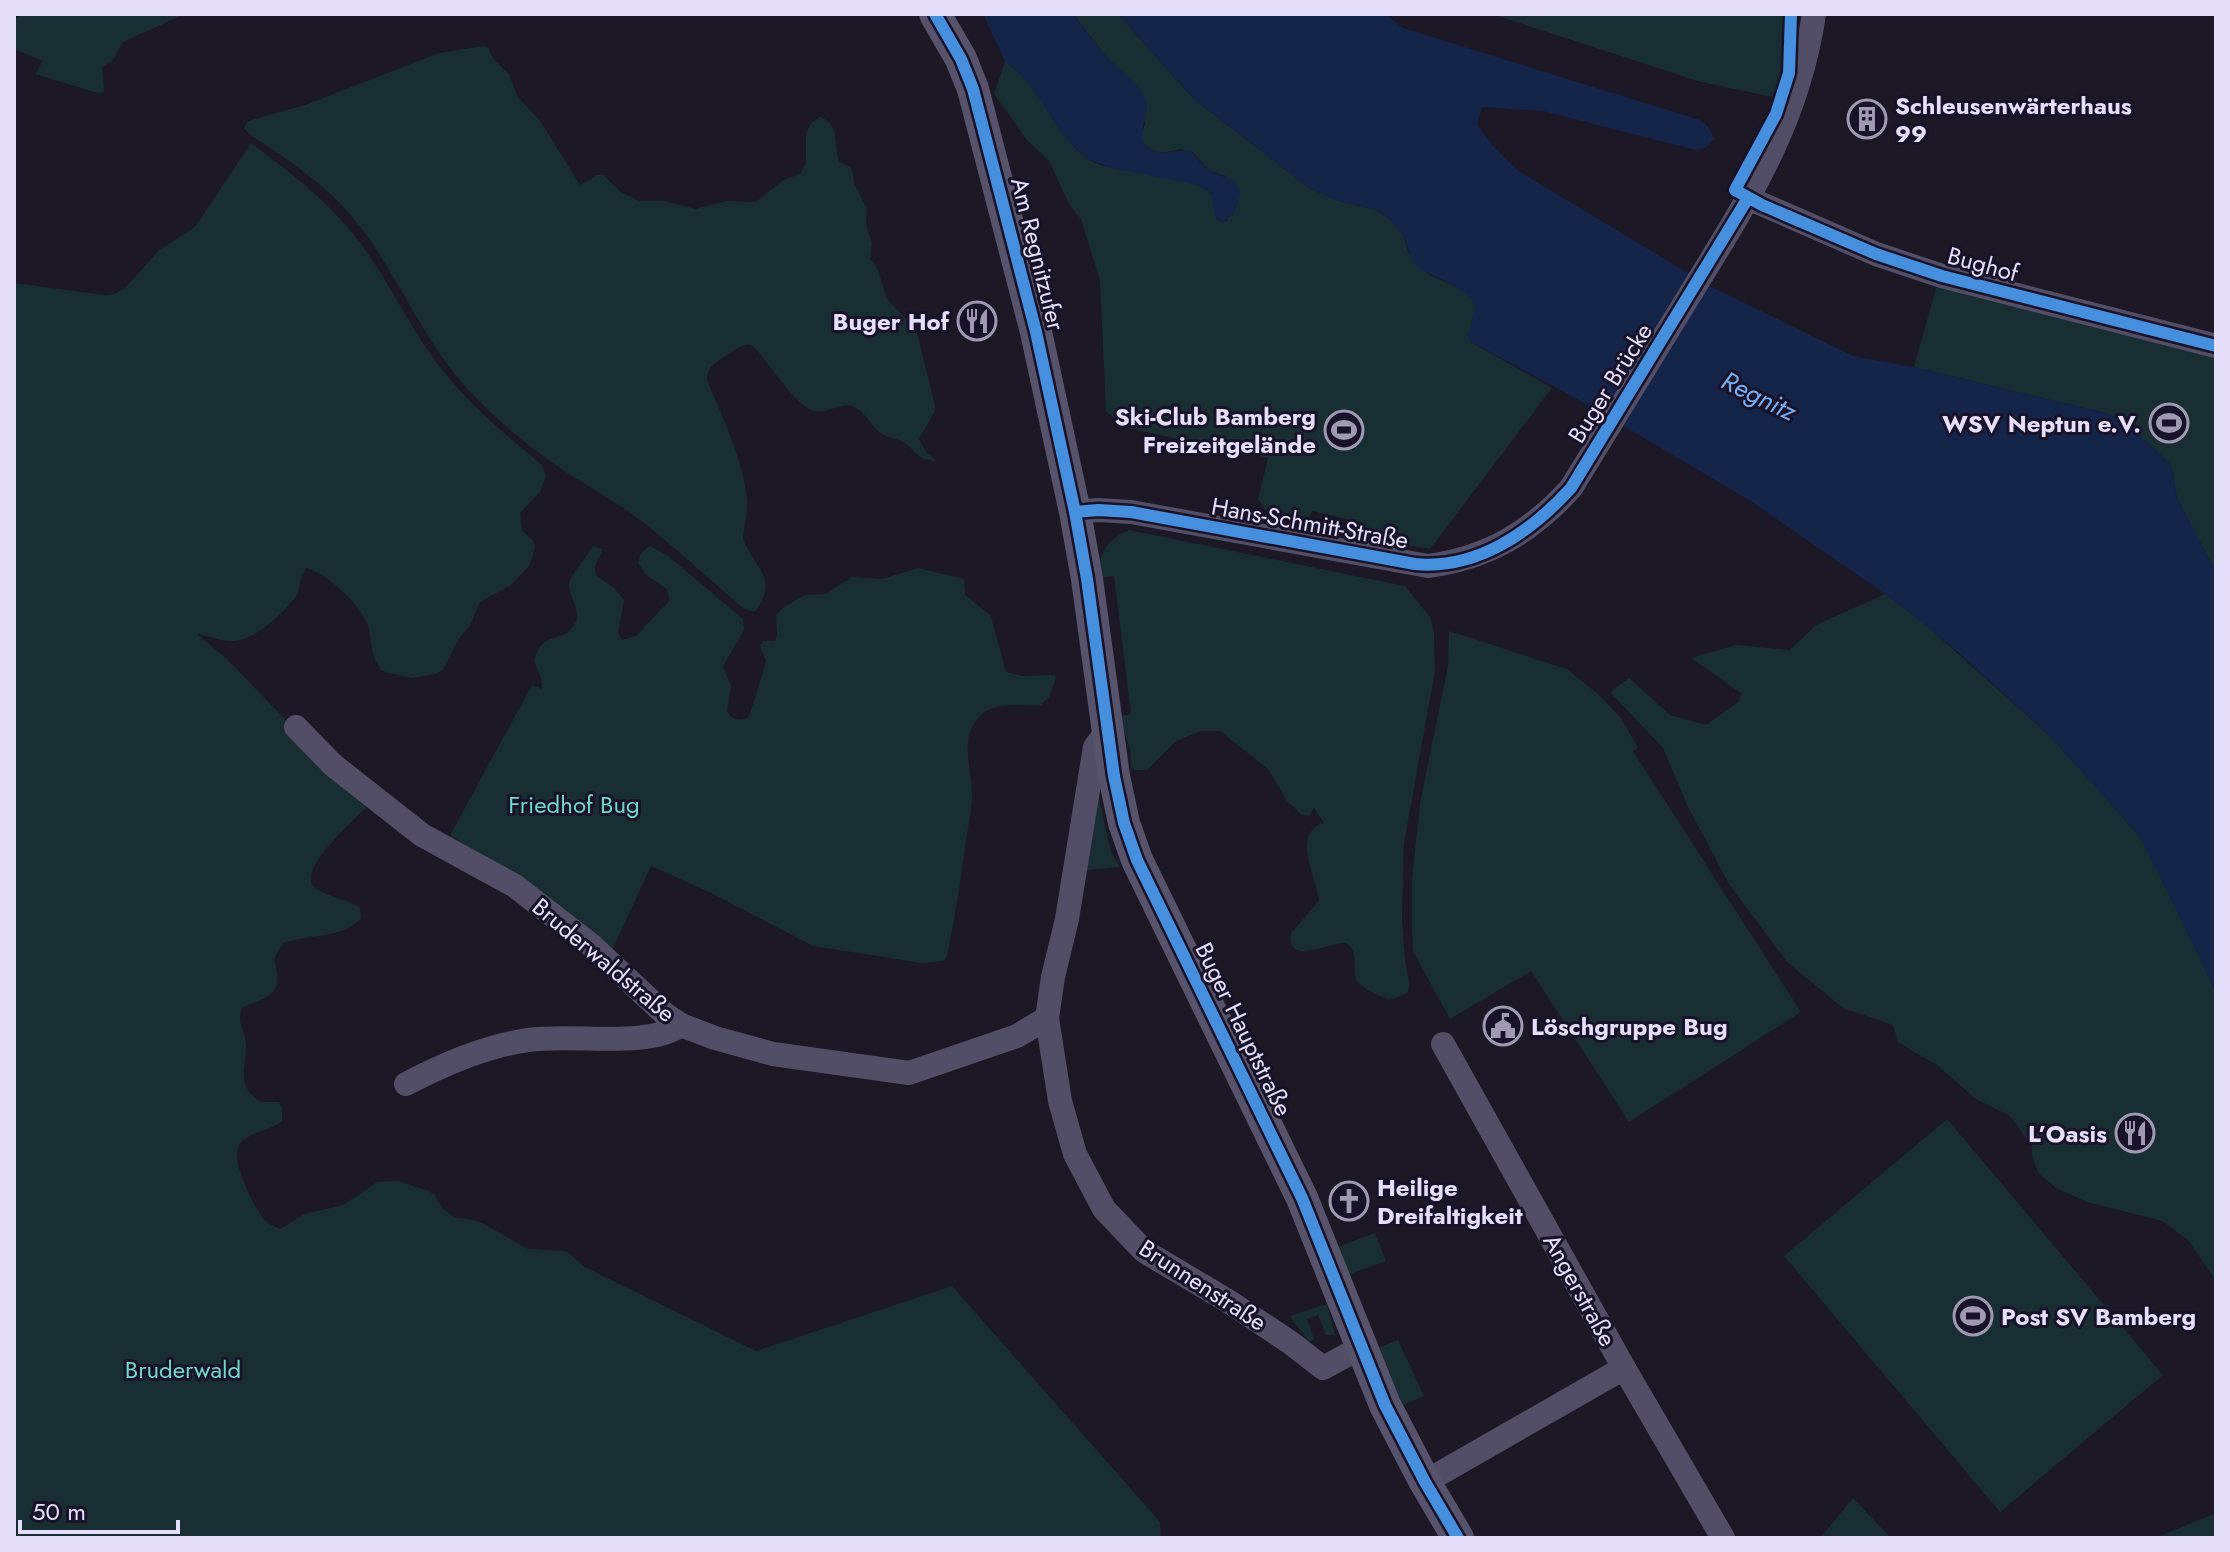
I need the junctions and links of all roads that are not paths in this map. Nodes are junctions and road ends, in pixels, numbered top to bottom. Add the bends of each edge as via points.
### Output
1 (935, 14) edge
2 (1814, 14) edge
3 (1748, 198) junction
4 (2216, 346) edge
5 (1075, 512) junction
6 (1529, 527) joint
7 (296, 727) dead end
8 (1108, 730) junction
9 (1047, 1018) junction
10 (681, 1025) junction
11 (1443, 1044) dead end
12 (406, 1084) dead end
13 (1360, 1348) junction
14 (1624, 1368) junction
15 (1425, 1482) junction
16 (1456, 1537) edge
17 (1723, 1538) edge

1 - 5 street, Am Regnitzufer via 961,59 983,124
2 - 3 street via 1788,119
3 - 4 street, Bughof via 1876,254 1942,276
3 - 6 street, Buger Brücke via 1571,488
5 - 6 street, Hans-Schmitt-Straße via 1131,512 1428,566 1476,556
5 - 8 street, Buger Hauptstraße
7 - 10 street, Bruderwaldstraße via 333,765 422,835 549,910
8 - 9 street via 1095,747
8 - 13 street, Buger Hauptstraße via 1124,823 1137,860 1302,1198
9 - 10 street, Bruderwaldstraße via 1017,1036 909,1073 773,1054
9 - 13 street, Brunnenstraße via 1060,1101 1075,1154 1104,1209 1144,1251 1228,1301 1323,1368
10 - 12 street via 652,1038 527,1040 487,1049
11 - 14 street, Angerstraße
13 - 15 street, Buger Hauptstraße
14 - 15 street, Angerstraße
14 - 17 street, Angerstraße
15 - 16 street, Buger Hauptstraße

